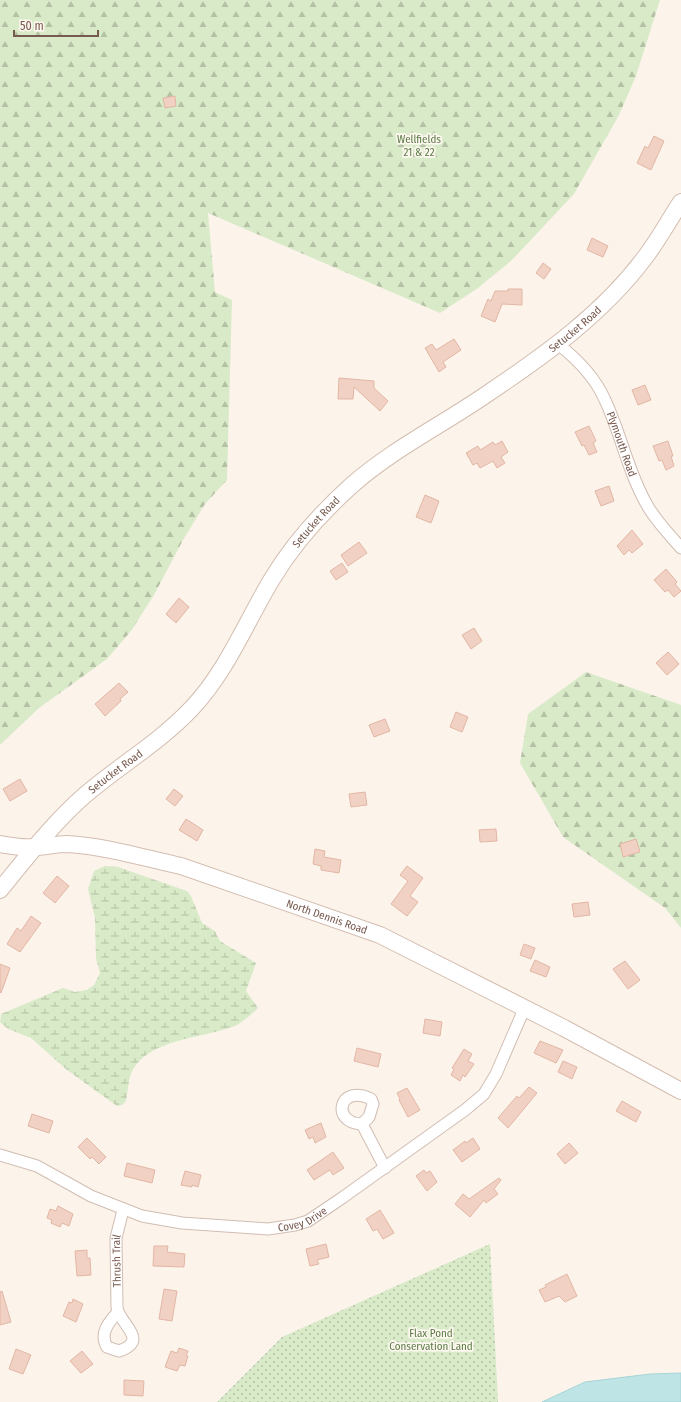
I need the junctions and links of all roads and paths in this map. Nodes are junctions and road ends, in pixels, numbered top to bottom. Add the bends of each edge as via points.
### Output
1 (678, 212) edge
2 (558, 344) junction
3 (681, 548) edge
4 (0, 844) edge
5 (34, 847) junction
6 (0, 890) edge
7 (525, 1007) junction
8 (681, 1091) edge
9 (362, 1124) dead end
10 (0, 1155) edge
11 (385, 1168) junction
12 (124, 1210) junction
13 (117, 1313) dead end

1 - 2 main road, Setucket Road via 625,282 589,319
2 - 3 street, Plymouth Road via 584,368 605,399 646,504 656,520
2 - 5 main road, Setucket Road via 368,472 336,500 282,564 221,670 192,708 147,748 84,796
4 - 5 main road, North Dennis Road
5 - 6 main road, Setucket Road
5 - 7 main road, North Dennis Road via 69,844 181,866 367,929
7 - 8 main road, North Dennis Road
7 - 11 street, Covey Drive via 496,1074 484,1094
9 - 11 street
10 - 12 street, Covey Drive via 37,1166 91,1196
11 - 12 street, Covey Drive via 319,1213 295,1226 268,1229 182,1223 159,1220
12 - 13 street, Thrush Trail via 116,1238

